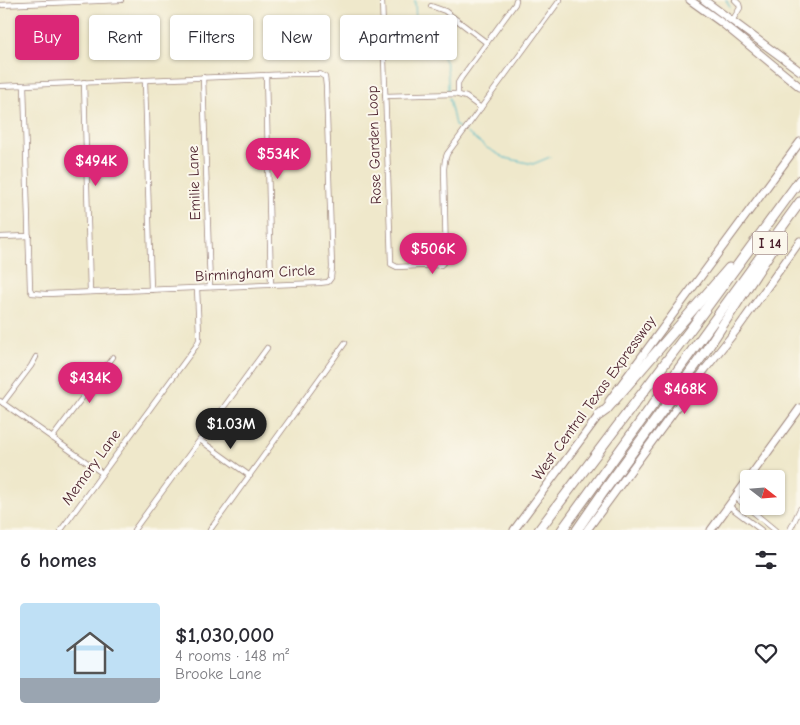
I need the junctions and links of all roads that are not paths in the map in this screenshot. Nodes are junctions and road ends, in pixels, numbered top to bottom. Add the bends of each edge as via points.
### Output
1 (119, 0) edge
2 (382, 0) edge
3 (516, 0) edge
4 (560, 0) edge
5 (690, 0) edge
6 (704, 0) edge
7 (735, 0) edge
8 (36, 2) edge
9 (0, 5) edge
10 (431, 6) dead end
11 (732, 20) junction
12 (487, 43) junction
13 (800, 71) edge
14 (266, 75) junction
15 (204, 77) junction
16 (145, 80) junction
17 (84, 82) junction
18 (0, 86) edge
19 (24, 86) junction
20 (800, 87) edge
21 (458, 94) junction
22 (385, 96) junction
23 (482, 108) junction
24 (800, 142) edge
25 (800, 180) edge
26 (800, 202) edge
27 (788, 218) junction
28 (29, 236) junction
29 (0, 237) edge
30 (800, 241) edge
31 (746, 253) junction
32 (271, 285) junction
33 (210, 287) junction
34 (197, 288) junction
35 (151, 290) junction
36 (90, 292) junction
37 (345, 343) dead end
38 (268, 348) dead end
39 (113, 357) dead end
40 (36, 358) dead end
41 (2, 402) edge
42 (800, 408) edge
43 (599, 415) junction
44 (52, 438) junction
45 (200, 440) junction
46 (102, 473) junction
47 (250, 476) junction
48 (735, 497) junction
49 (729, 506) junction
50 (800, 510) edge
51 (60, 530) edge
52 (134, 530) edge
53 (210, 530) edge
54 (514, 530) edge
55 (539, 530) edge
56 (562, 530) edge
57 (577, 530) edge
58 (587, 530) edge
59 (711, 530) edge
60 (761, 530) edge
61 (776, 530) edge
62 (790, 530) edge

1 - 8 street
2 - 22 street, Rose Garden Loop
3 - 12 street
4 - 23 street, Rose Garden Loop
5 - 20 main road
6 - 11 main road
7 - 11 street via 740,8
8 - 9 street
10 - 12 street via 445,12
11 - 13 main road
12 - 21 street via 458,83
14 - 15 street, Birmingham Circle
14 - 32 street
14 - 32 street, Birmingham Circle via 314,73 325,77 332,267 328,282
15 - 16 street, Birmingham Circle
15 - 33 street, Emilie Lane
16 - 17 street, Birmingham Circle
16 - 35 street
17 - 19 street, Birmingham Circle
17 - 36 street
18 - 19 street, Birmingham Circle
19 - 28 street, Birmingham Circle
21 - 22 street
21 - 23 street
22 - 23 street, Rose Garden Loop via 391,262 397,266 441,265 446,260 445,160
24 - 43 main road, West Central Texas Expressway
25 - 31 highway, I 14
26 - 27 highway, I 14
27 - 56 highway, I 14
27 - 57 highway via 782,234 705,352
28 - 29 street
28 - 36 street, Birmingham Circle via 32,293
30 - 58 main road
31 - 43 highway
31 - 55 highway, I 14
32 - 33 street, Birmingham Circle
33 - 34 street, Birmingham Circle
34 - 35 street, Birmingham Circle
34 - 46 street, Memory Lane via 199,340 196,346
35 - 36 street, Birmingham Circle
37 - 47 street
38 - 45 street
39 - 44 street
40 - 41 street
41 - 44 street
42 - 48 main road
43 - 54 main road, West Central Texas Expressway
44 - 46 street
45 - 47 street
45 - 52 street
46 - 51 street, Memory Lane
47 - 53 street
48 - 49 main road
48 - 61 street
49 - 59 main road
49 - 60 street
50 - 62 street

